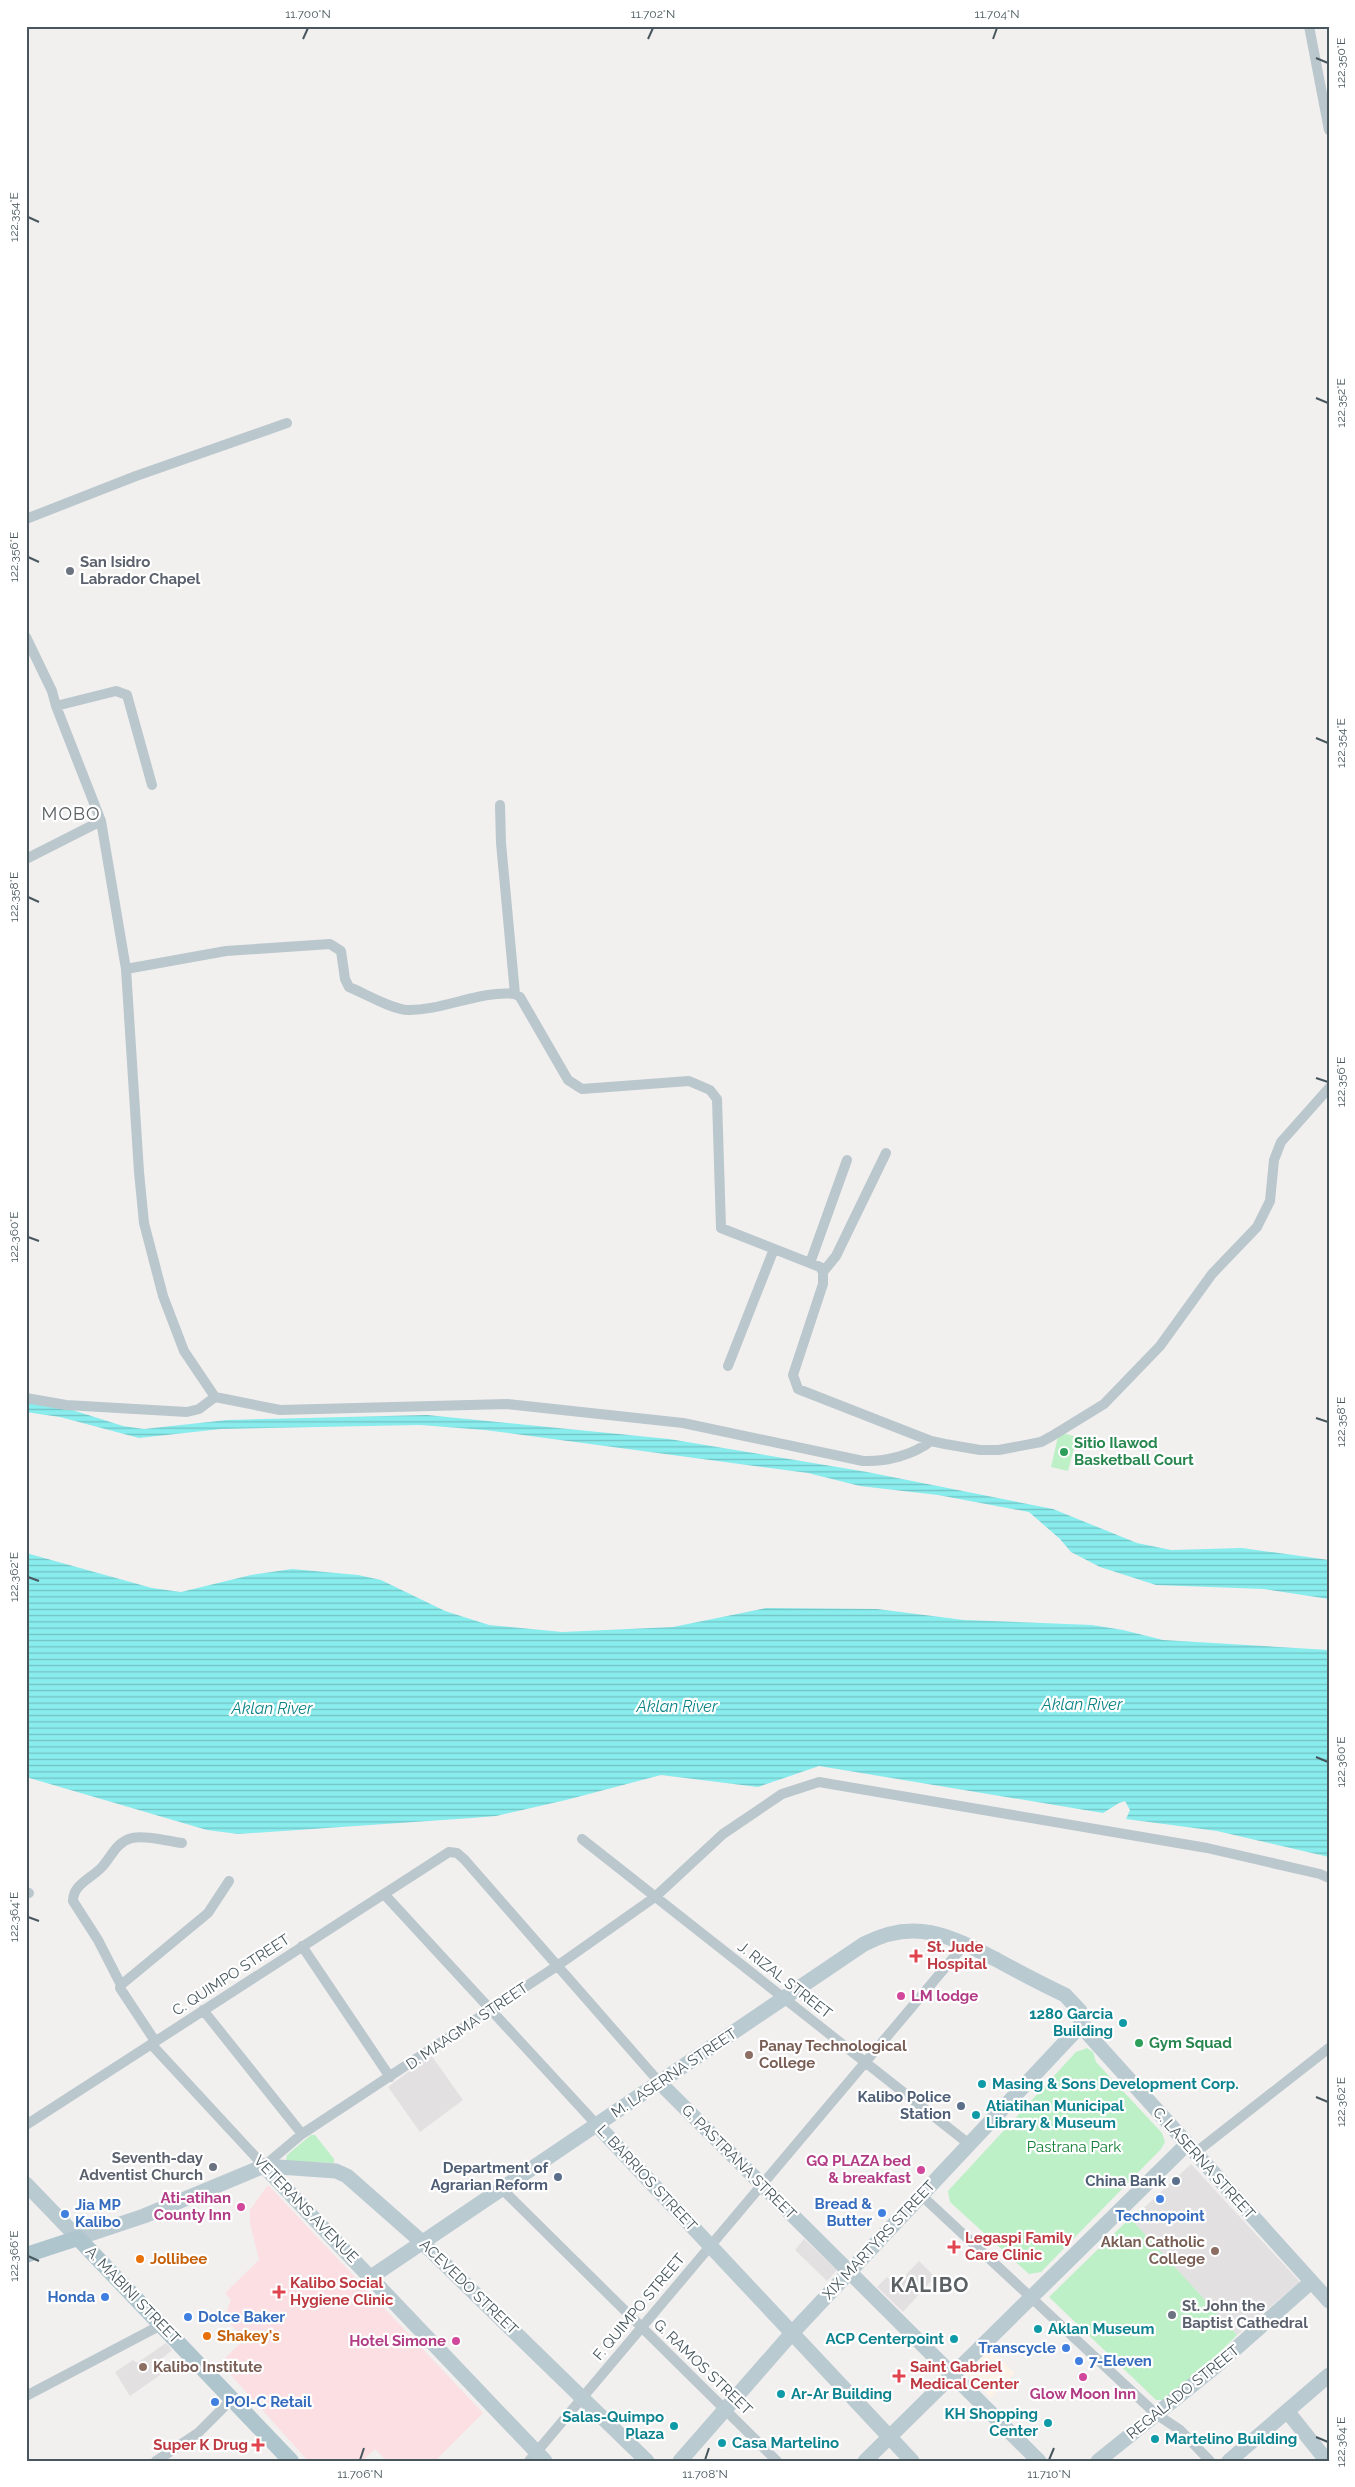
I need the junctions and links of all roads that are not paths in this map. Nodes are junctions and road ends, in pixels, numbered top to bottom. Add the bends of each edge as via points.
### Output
1 (1309, 26) edge
2 (1329, 130) edge
3 (287, 423) dead end
4 (26, 520) edge
5 (26, 638) edge
6 (56, 706) junction
7 (152, 786) dead end
8 (500, 805) dead end
9 (101, 821) junction
10 (26, 859) edge
11 (126, 969) junction
12 (515, 994) junction
13 (1329, 1088) edge
14 (886, 1153) dead end
15 (847, 1160) dead end
16 (774, 1249) junction
17 (810, 1262) junction
18 (823, 1272) junction
19 (728, 1366) dead end
20 (215, 1397) junction
21 (26, 1398) edge
22 (931, 1441) junction
23 (582, 1839) dead end
24 (182, 1843) dead end
25 (453, 1852) joint
26 (1329, 1878) edge
27 (228, 1881) dead end
28 (384, 1894) junction
29 (655, 1897) junction
30 (965, 1944) junction
31 (302, 1946) junction
32 (557, 1966) junction
33 (121, 1985) junction
34 (784, 1999) junction
35 (203, 2010) junction
36 (491, 2010) junction
37 (1081, 2024) junction
38 (153, 2043) junction
39 (1329, 2048) edge
40 (865, 2062) junction
41 (390, 2077) junction
42 (660, 2083) junction
43 (26, 2125) edge
44 (597, 2126) junction
45 (302, 2134) junction
46 (969, 2144) junction
47 (1191, 2149) junction
48 (264, 2166) junction
49 (26, 2184) edge
50 (762, 2185) junction
51 (502, 2190) junction
52 (921, 2195) junction
53 (85, 2240) junction
54 (423, 2243) junction
55 (710, 2246) junction
56 (26, 2255) edge
57 (26, 2266) edge
58 (849, 2272) junction
59 (371, 2277) junction
60 (1311, 2282) junction
61 (1032, 2297) junction
62 (1329, 2301) edge
63 (161, 2325) junction
64 (642, 2328) junction
65 (792, 2333) junction
66 (952, 2375) junction
67 (1329, 2375) edge
68 (26, 2396) edge
69 (583, 2398) junction
70 (232, 2399) junction
71 (726, 2411) junction
72 (1286, 2411) junction
73 (1156, 2414) junction
74 (890, 2436) junction
75 (537, 2458) edge
76 (156, 2461) edge
77 (291, 2461) edge
78 (647, 2461) edge
79 (680, 2461) edge
80 (777, 2461) edge
81 (865, 2461) edge
82 (912, 2461) edge
83 (1039, 2461) edge
84 (1098, 2461) edge
85 (1210, 2461) edge
86 (1229, 2461) edge
87 (1327, 2461) edge

1 - 2 street
3 - 4 street via 136,476
5 - 6 street
6 - 7 street via 116,691 127,695
6 - 9 street
8 - 12 street
9 - 10 street
9 - 11 street
11 - 12 street via 226,951 330,944 341,950 346,984 401,1009
11 - 20 street via 144,1223 163,1296 184,1351
12 - 16 street via 520,997 568,1080 576,1087 683,1081 700,1084 710,1090 717,1098 718,1110 720,1225 725,1231
13 - 22 street via 1286,1136 1276,1152 1270,1201 1257,1227 1212,1274 1160,1346 1104,1404 1052,1436 1026,1445 980,1450
14 - 18 street via 836,1256
15 - 17 street
16 - 17 street
16 - 19 street
17 - 18 street
18 - 22 street via 823,1284 793,1375 798,1389
20 - 21 street via 199,1410 187,1412 66,1405
20 - 22 street via 280,1410 507,1404 684,1423 863,1461 877,1461 919,1450
23 - 29 street, J. RIZAL STREET
24 - 33 street, VETERANS AVENUE via 134,1838 122,1842 73,1895 73,1901
25 - 28 street, C. QUIMPO STREET
25 - 32 street, G. PASTRANA STREET via 464,1858
26 - 29 street, D. MAAGMA STREET via 1207,1848 819,1782 782,1794 731,1829
27 - 33 street via 208,1913
28 - 31 street, C. QUIMPO STREET
28 - 36 street, L. BARRIOS STREET
29 - 32 street, D. MAAGMA STREET
29 - 34 street, J. RIZAL STREET
30 - 34 street, M. LASERNA STREET via 943,1934 922,1931 884,1935 864,1944
30 - 37 street, C. LASERNA STREET via 1065,1995 1080,2011
30 - 40 street, F. QUIMPO STREET
31 - 35 street, C. QUIMPO STREET
31 - 41 street
32 - 36 street, D. MAAGMA STREET
32 - 42 street, G. PASTRANA STREET
33 - 38 street, VETERANS AVENUE
34 - 40 street, J. RIZAL STREET
34 - 42 street, M. LASERNA STREET
35 - 38 street, C. QUIMPO STREET
35 - 45 street
36 - 41 street, D. MAAGMA STREET
36 - 44 street, L. BARRIOS STREET
37 - 46 street, XIX MARTYRS STREET
37 - 47 street, C. LASERNA STREET
38 - 43 street, C. QUIMPO STREET
38 - 48 street, VETERANS AVENUE
39 - 47 street
40 - 46 street, J. RIZAL STREET
40 - 50 street, F. QUIMPO STREET
41 - 45 street, D. MAAGMA STREET
42 - 44 street, M. LASERNA STREET
42 - 50 street, G. PASTRANA STREET
44 - 51 street, M. LASERNA STREET
44 - 55 street, L. BARRIOS STREET
45 - 48 street, D. MAAGMA STREET
46 - 52 street, XIX MARTYRS STREET
47 - 60 street, C. LASERNA STREET
47 - 61 street
48 - 53 street, D. MAAGMA STREET
48 - 54 street, ACEVEDO STREET via 323,2168 347,2176
48 - 59 street, VETERANS AVENUE
49 - 53 street
50 - 55 street, F. QUIMPO STREET
50 - 58 street, G. PASTRANA STREET
51 - 54 street, M. LASERNA STREET
51 - 64 street, G. RAMOS STREET
52 - 58 street, XIX MARTYRS STREET
52 - 61 street
53 - 56 main road, D. MAAGMA STREET
53 - 57 main road, D. MAAGMA STREET
53 - 63 main road, A. MABINI STREET
54 - 59 street, M. LASERNA STREET
54 - 69 street, ACEVEDO STREET
55 - 64 street, F. QUIMPO STREET
55 - 65 street, L. BARRIOS STREET
58 - 65 street, XIX MARTYRS STREET
58 - 66 street, G. PASTRANA STREET
59 - 75 street, VETERANS AVENUE
60 - 62 street, C. LASERNA STREET
60 - 73 street, REGALADO STREET via 1215,2368
61 - 66 street
61 - 73 street
63 - 68 street
63 - 70 main road, A. MABINI STREET
64 - 69 street, F. QUIMPO STREET
64 - 71 street, G. RAMOS STREET
65 - 71 street, XIX MARTYRS STREET
65 - 74 street, L. BARRIOS STREET
66 - 74 street
66 - 83 street, G. PASTRANA STREET
67 - 72 street
69 - 75 street, F. QUIMPO STREET
69 - 78 street, ACEVEDO STREET
70 - 76 street via 198,2433
70 - 77 main road, A. MABINI STREET
71 - 79 street, XIX MARTYRS STREET
71 - 80 street, G. RAMOS STREET
72 - 86 street
72 - 87 street
73 - 84 street, REGALADO STREET
73 - 85 street via 1180,2430
74 - 81 street
74 - 82 street, L. BARRIOS STREET

